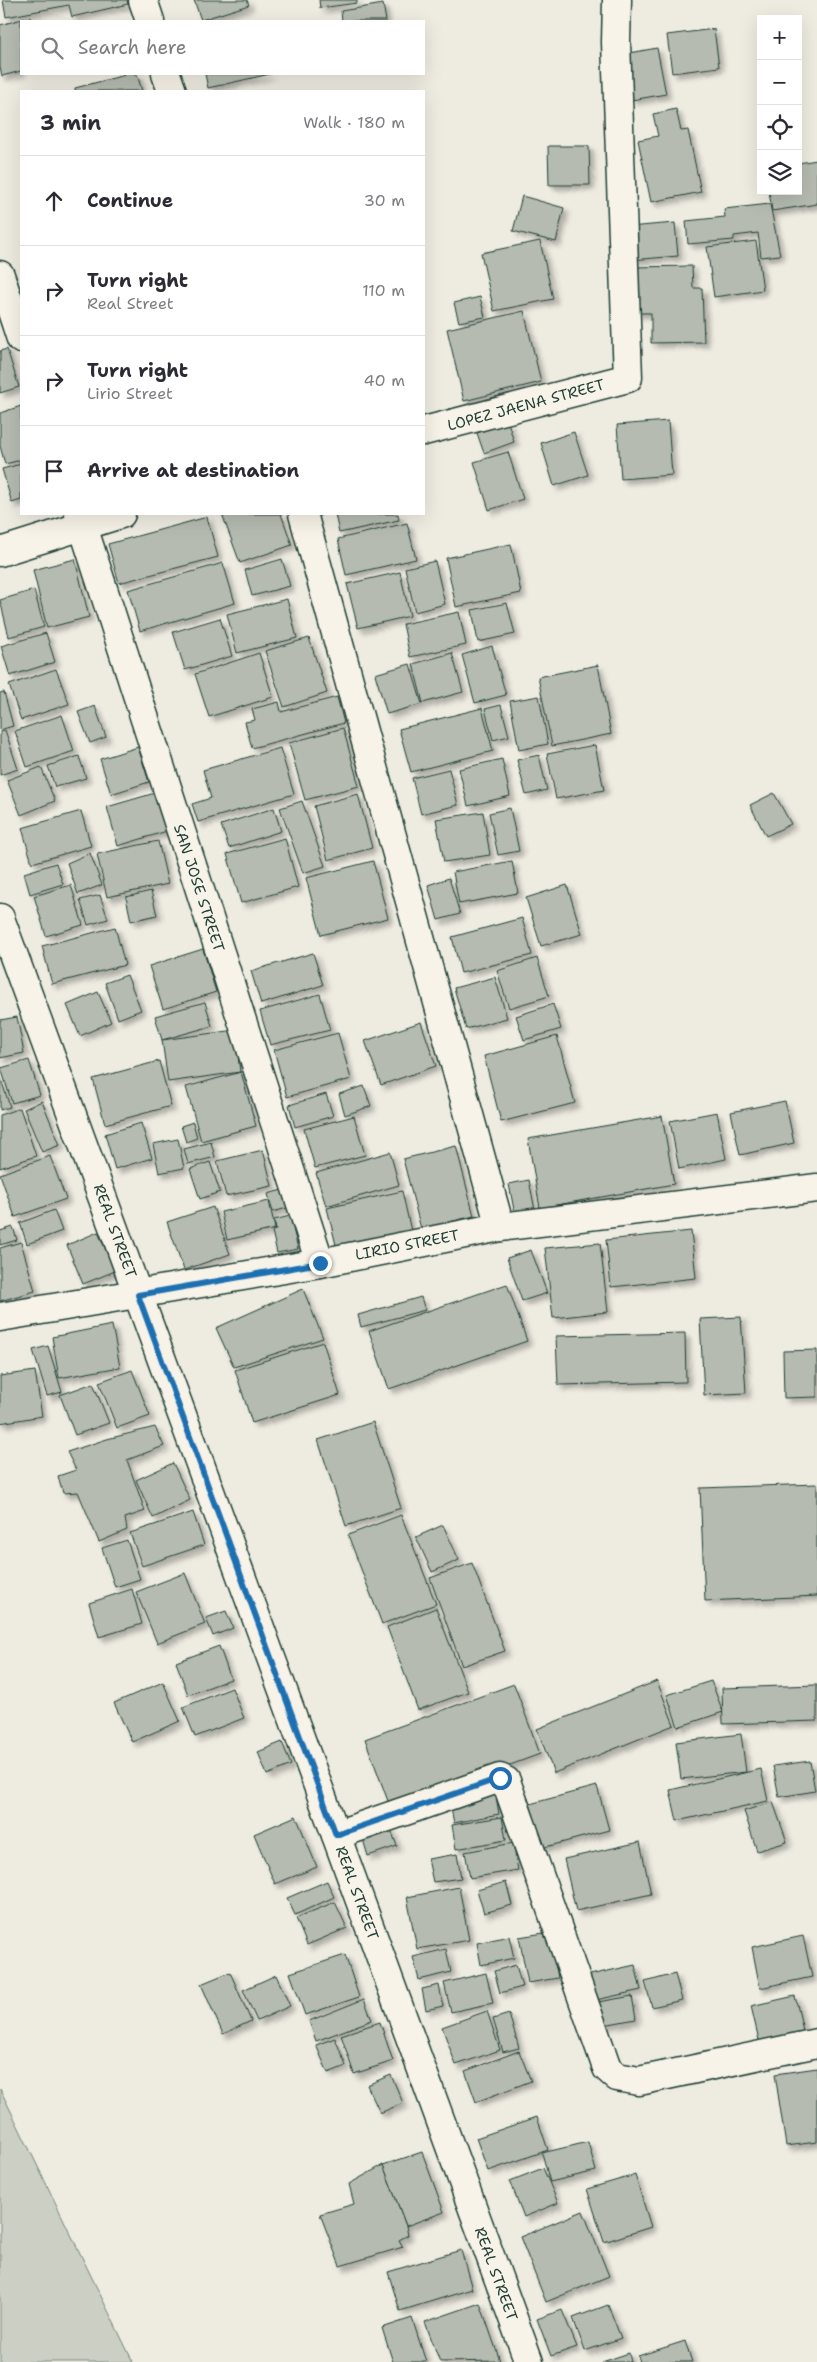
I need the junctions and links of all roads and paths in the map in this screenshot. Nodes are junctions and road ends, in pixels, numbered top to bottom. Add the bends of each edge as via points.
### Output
1 (143, 0) edge
2 (617, 0) edge
3 (150, 20) edge
4 (166, 75) edge
5 (172, 90) edge
6 (0, 275) edge
7 (20, 336) edge
8 (425, 431) edge
9 (113, 515) edge
10 (303, 515) edge
11 (81, 519) edge
12 (0, 552) edge
13 (0, 918) edge
14 (817, 1188) edge
15 (500, 1227) junction
16 (320, 1263) junction
17 (138, 1295) junction
18 (0, 1317) edge
19 (336, 1835) junction
20 (817, 2042) edge
21 (529, 2362) edge

1 - 3 street
2 - 8 street, LOPEZ JAENA STREET via 628,378
4 - 5 street
6 - 7 street
9 - 11 street
10 - 15 street
11 - 12 street
11 - 16 street, SAN JOSE STREET
13 - 17 street, REAL STREET
14 - 15 street, LIRIO STREET
15 - 16 street, LIRIO STREET
16 - 17 street, LIRIO STREET
17 - 18 street, LIRIO STREET
17 - 19 street, REAL STREET
19 - 20 street via 500,1778 506,1781 607,2068 617,2077 639,2081
19 - 21 street, REAL STREET

